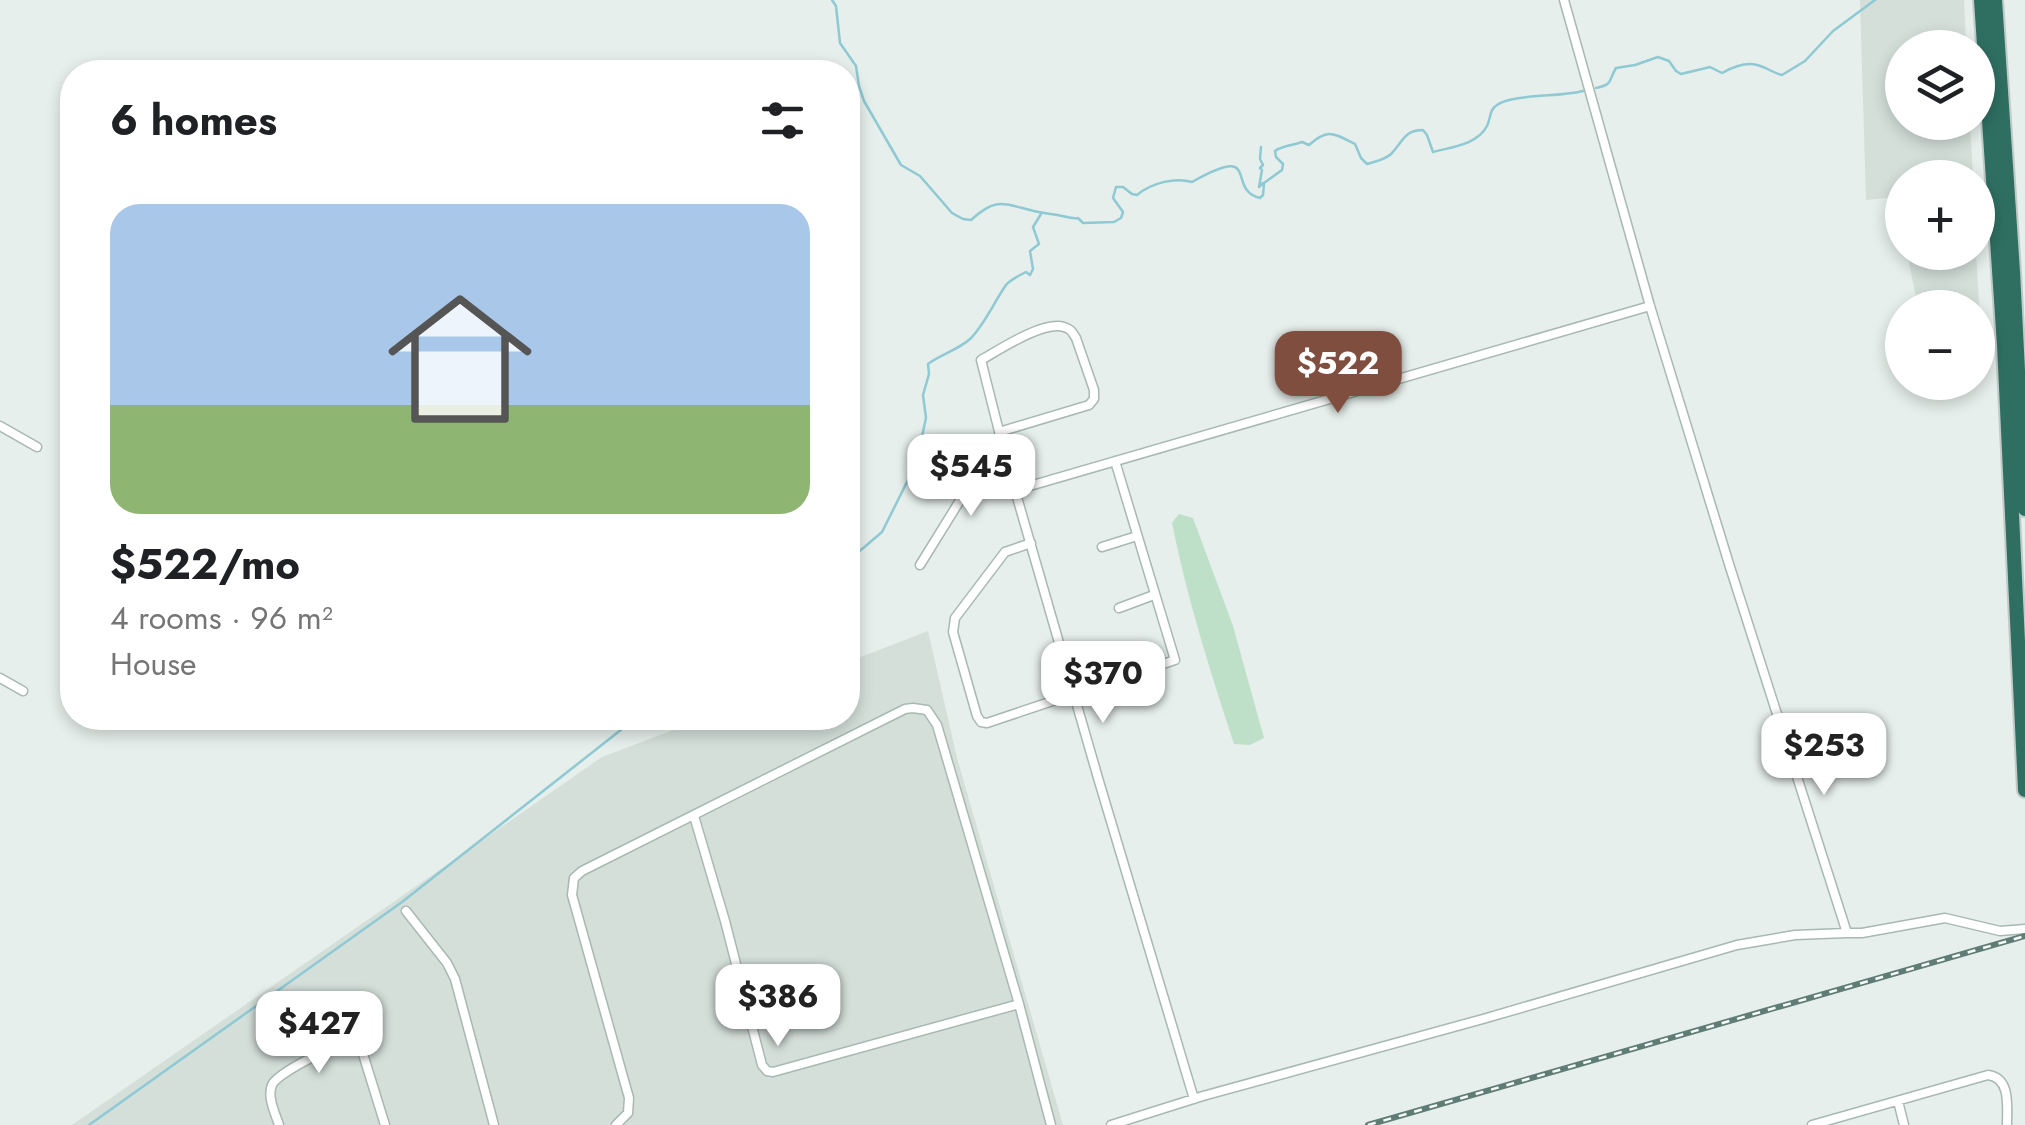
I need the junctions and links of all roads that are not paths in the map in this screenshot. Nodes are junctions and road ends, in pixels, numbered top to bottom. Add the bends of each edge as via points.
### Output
1 (1564, 0) edge
2 (1980, 0) edge
3 (1996, 0) edge
4 (2012, 273) edge
5 (1650, 306) junction
6 (0, 426) edge
7 (999, 432) junction
8 (37, 447) dead end
9 (1006, 458) junction
10 (1115, 461) junction
11 (1016, 490) junction
12 (2025, 509) edge
13 (1137, 536) junction
14 (1031, 543) junction
15 (1102, 546) dead end
16 (920, 565) dead end
17 (1154, 596) junction
18 (1119, 608) dead end
19 (0, 678) edge
20 (23, 692) dead end
21 (1074, 694) junction
22 (2025, 790) edge
23 (694, 816) junction
24 (406, 910) dead end
25 (2025, 929) edge
26 (1847, 933) junction
27 (1019, 1004) junction
28 (1194, 1098) junction
29 (1898, 1101) junction
30 (278, 1125) edge
31 (385, 1125) edge
32 (494, 1125) edge
33 (616, 1125) edge
34 (1051, 1125) edge
35 (1111, 1125) edge
36 (1812, 1125) edge
37 (1904, 1125) edge
38 (2007, 1125) edge

1 - 5 street
2 - 4 highway
3 - 4 highway
4 - 12 highway
4 - 22 highway
5 - 10 street
5 - 26 street
6 - 8 street
7 - 7 street via 980,360 1024,336 1063,326 1082,355 1094,400
7 - 9 street
9 - 11 street
9 - 16 street via 972,481
10 - 11 street
10 - 13 street
11 - 14 street
13 - 15 street
13 - 17 street
14 - 21 street
14 - 21 street via 1006,552 955,618 976,716 987,722
17 - 18 street
17 - 21 street via 1175,660
19 - 20 street
21 - 28 street
23 - 27 street via 767,1071
23 - 27 street via 905,709 928,710
23 - 33 street via 582,871 571,885 628,1088 628,1113
24 - 32 street via 455,979
25 - 26 street via 2000,931 1944,918
26 - 28 street via 1737,944
27 - 34 street
28 - 35 street
29 - 36 street
29 - 37 street
29 - 38 street via 1992,1075 2004,1084
30 - 31 street via 272,1084 349,1044 363,1054

